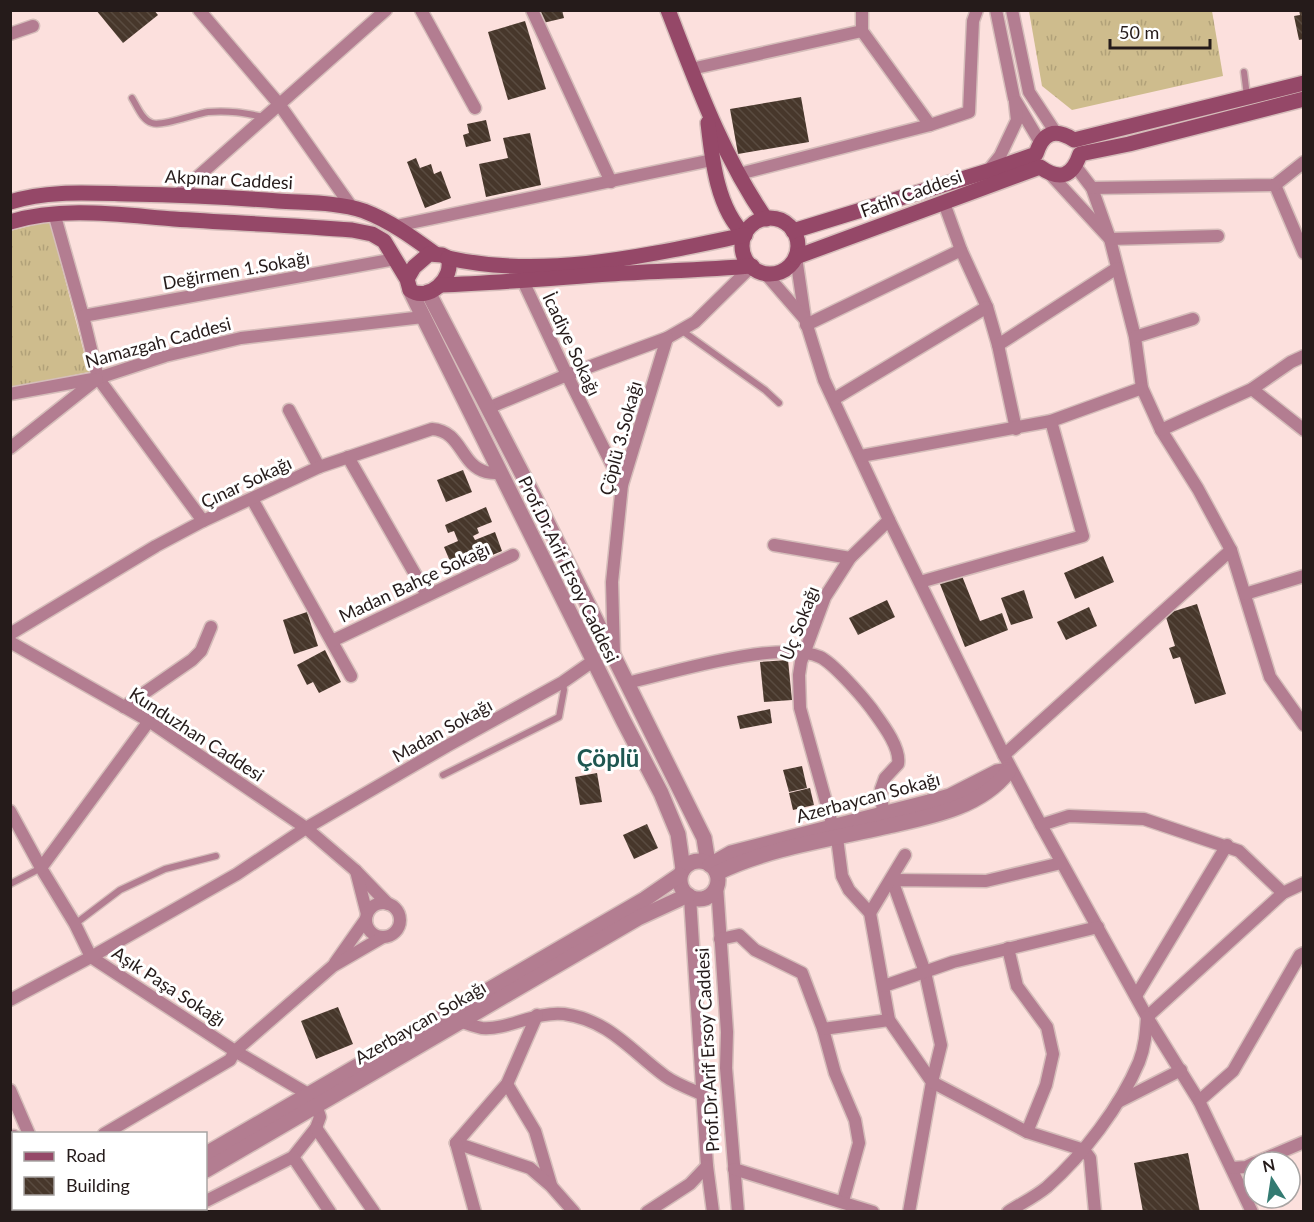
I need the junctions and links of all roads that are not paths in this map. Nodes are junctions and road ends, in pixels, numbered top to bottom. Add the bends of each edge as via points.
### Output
1 (386, 10) edge
2 (421, 10) edge
3 (532, 10) edge
4 (668, 10) edge
5 (862, 10) edge
6 (977, 10) edge
7 (996, 10) edge
8 (1012, 10) edge
9 (206, 13) edge
10 (33, 26) dead end
11 (862, 31) junction
12 (10, 34) edge
13 (691, 69) junction
14 (1244, 72) dead end
15 (1304, 83) edge
16 (1247, 97) junction
17 (132, 98) dead end
18 (1014, 98) junction
19 (1304, 99) edge
20 (279, 104) junction
21 (475, 108) dead end
22 (706, 111) junction
23 (264, 117) junction
24 (930, 125) junction
25 (1056, 133) junction
26 (1077, 154) junction
27 (1042, 159) junction
28 (712, 160) junction
29 (1304, 162) edge
30 (988, 171) junction
31 (739, 174) junction
32 (611, 182) junction
33 (1275, 185) junction
34 (1092, 188) junction
35 (177, 195) junction
36 (10, 202) edge
37 (944, 202) junction
38 (353, 208) junction
39 (54, 213) junction
40 (766, 219) junction
41 (10, 222) edge
42 (396, 226) junction
43 (794, 231) junction
44 (745, 235) junction
45 (1218, 236) dead end
46 (1110, 239) junction
47 (961, 250) junction
48 (1304, 253) edge
49 (441, 256) junction
50 (796, 257) junction
51 (395, 259) junction
52 (1117, 268) junction
53 (759, 270) junction
54 (523, 281) junction
55 (408, 284) junction
56 (434, 288) junction
57 (987, 307) junction
58 (83, 316) junction
59 (423, 317) junction
60 (1193, 319) dead end
61 (806, 322) junction
62 (680, 330) junction
63 (1135, 337) junction
64 (667, 338) junction
65 (998, 345) junction
66 (1304, 356) edge
67 (567, 375) junction
68 (98, 378) junction
69 (1142, 388) junction
70 (1252, 389) junction
71 (10, 394) edge
72 (834, 399) junction
73 (779, 403) dead end
74 (488, 408) junction
75 (289, 410) dead end
76 (1051, 421) junction
77 (1016, 429) junction
78 (1161, 430) junction
79 (1304, 430) edge
80 (10, 448) edge
81 (861, 456) junction
82 (348, 457) junction
83 (319, 467) junction
84 (500, 473) junction
85 (622, 485) junction
86 (252, 499) junction
87 (889, 520) junction
88 (203, 521) junction
89 (774, 545) dead end
90 (1231, 550) junction
91 (513, 555) dead end
92 (850, 558) junction
93 (1304, 576) edge
94 (920, 582) junction
95 (1245, 594) junction
96 (427, 595) junction
97 (211, 627) dead end
98 (10, 634) edge
99 (332, 641) junction
100 (10, 642) edge
101 (804, 653) junction
102 (615, 658) junction
103 (593, 661) junction
104 (351, 676) dead end
105 (563, 682) junction
106 (627, 683) junction
107 (124, 707) junction
108 (148, 721) junction
109 (1304, 725) edge
110 (1004, 755) junction
111 (443, 776) dead end
112 (10, 811) edge
113 (883, 814) junction
114 (1041, 825) junction
115 (306, 828) junction
116 (835, 832) junction
117 (1227, 845) junction
118 (905, 855) dead end
119 (216, 856) dead end
120 (1061, 863) junction
121 (41, 868) junction
122 (355, 870) junction
123 (682, 872) junction
124 (713, 872) junction
125 (892, 880) junction
126 (1304, 883) edge
127 (10, 884) edge
128 (1283, 893) junction
129 (689, 896) junction
130 (388, 904) junction
131 (870, 913) junction
132 (366, 917) junction
133 (75, 924) junction
134 (1098, 927) junction
135 (383, 937) junction
136 (720, 939) junction
137 (1008, 948) junction
138 (1304, 953) edge
139 (91, 957) junction
140 (333, 966) junction
141 (925, 972) junction
142 (884, 986) junction
143 (1136, 996) junction
144 (10, 1000) edge
145 (537, 1015) junction
146 (1147, 1017) junction
147 (889, 1020) junction
148 (459, 1021) junction
149 (823, 1029) junction
150 (235, 1051) junction
151 (1181, 1070) junction
152 (932, 1082) junction
153 (507, 1084) junction
154 (10, 1090) edge
155 (702, 1094) junction
156 (312, 1100) junction
157 (1199, 1101) junction
158 (1118, 1102) junction
159 (316, 1128) junction
160 (25, 1132) edge
161 (107, 1132) edge
162 (1027, 1132) junction
163 (1304, 1142) edge
164 (456, 1143) junction
165 (1084, 1149) junction
166 (1286, 1150) edge
167 (207, 1154) edge
168 (293, 1157) junction
169 (707, 1166) junction
170 (1242, 1167) edge
171 (1232, 1168) junction
172 (207, 1169) edge
173 (734, 1169) junction
174 (551, 1186) junction
175 (207, 1200) edge
176 (843, 1201) junction
177 (330, 1212) edge
178 (374, 1212) edge
179 (475, 1212) edge
180 (574, 1212) edge
181 (647, 1212) edge
182 (713, 1212) edge
183 (738, 1212) edge
184 (873, 1212) edge
185 (909, 1212) edge
186 (1008, 1212) edge
187 (1095, 1212) edge
188 (1252, 1212) edge

1 - 20 street
2 - 21 street
3 - 32 street
4 - 13 main road
5 - 11 street
6 - 24 street via 973,21 969,112
7 - 18 street
8 - 25 street via 1029,92
9 - 20 street
10 - 12 street
11 - 13 street
11 - 24 street
13 - 22 main road
14 - 16 lane
15 - 16 main road, Fatih Caddesi
16 - 26 main road, Fatih Caddesi
17 - 23 lane via 145,119 157,124 222,111
18 - 27 street
18 - 30 street via 1017,120 1000,156
19 - 26 main road, Fatih Caddesi
20 - 23 street
20 - 38 street
22 - 28 main road
22 - 31 main road
23 - 35 street
24 - 31 street
25 - 26 main road via 1063,133
25 - 27 main road, Fatih Caddesi via 1050,134
26 - 27 main road, Fatih Caddesi via 1065,175
26 - 34 street
27 - 30 main road, Fatih Caddesi
27 - 37 main road, Fatih Caddesi
27 - 46 street
28 - 32 street
28 - 44 main road via 728,215
29 - 33 street
30 - 43 main road, Fatih Caddesi
31 - 40 main road
32 - 42 street
33 - 34 street
33 - 48 street
34 - 46 street
35 - 36 main road, Akpınar Caddesi via 56,194
35 - 38 main road, Akpınar Caddesi
37 - 47 street
37 - 50 main road, Fatih Caddesi
38 - 42 main road, Akpınar Caddesi
39 - 41 main road
39 - 51 main road via 352,230 384,241
39 - 58 street
40 - 43 main road via 780,220
40 - 44 main road via 754,223
42 - 49 main road, Akpınar Caddesi
43 - 50 main road
44 - 49 main road, Akpınar Caddesi via 690,248 568,265 516,268
44 - 53 main road via 744,256
45 - 46 street
46 - 52 street
47 - 57 street
47 - 61 street
49 - 55 main road via 421,259 409,273
49 - 56 main road via 450,269
50 - 53 main road via 791,265 775,274
50 - 61 street
51 - 55 main road
51 - 58 street, Değirmen 1.Sokağı
52 - 63 street
52 - 65 street
53 - 54 main road
53 - 61 street
53 - 62 street
54 - 56 main road
54 - 67 street, İcadiye Sokağı
55 - 56 main road via 420,294
55 - 59 street, Prof.Dr.Arif Ersoy Caddesi
56 - 74 street, Prof.Dr.Arif Ersoy Caddesi
57 - 65 street
57 - 72 street
58 - 68 street
59 - 68 street, Namazgah Caddesi via 241,338 165,356
59 - 84 street, Prof.Dr.Arif Ersoy Caddesi
60 - 63 street
61 - 72 street
62 - 64 street
62 - 73 lane
63 - 69 street
64 - 67 street
64 - 85 street, Çöplü 3.Sokağı
65 - 77 street
66 - 70 street
67 - 74 street
67 - 85 street, İcadiye Sokağı
68 - 71 street, Namazgah Caddesi
68 - 80 street
68 - 88 street
69 - 76 street
69 - 78 street
70 - 78 street
70 - 79 street
72 - 81 street
74 - 102 street, Prof.Dr.Arif Ersoy Caddesi
75 - 83 street
76 - 77 street
76 - 94 street via 1083,536
77 - 81 street
78 - 90 street
81 - 87 street
82 - 83 street, Çınar Sokağı
82 - 84 street, Çınar Sokağı via 441,429 479,468
82 - 96 street
83 - 86 street, Çınar Sokağı
84 - 103 street, Prof.Dr.Arif Ersoy Caddesi
85 - 102 street, Çöplü 3.Sokağı via 612,582
86 - 88 street, Çınar Sokağı
86 - 99 street, Madan Bahçe Sokağı
87 - 92 street, Uç Sokağı
87 - 94 street
88 - 98 street, Çınar Sokağı
89 - 92 street
90 - 95 street
90 - 110 street
91 - 96 street, Madan Bahçe Sokağı
92 - 101 street, Uç Sokağı via 825,597
93 - 95 street
94 - 110 street
95 - 109 street via 1270,677
96 - 99 street, Madan Bahçe Sokağı
97 - 107 street via 201,651 192,660
99 - 104 street, Madan Bahçe Sokağı
100 - 107 street, Kunduzhan Caddesi
101 - 106 street via 740,656
101 - 113 street via 822,657 862,696 898,751 898,764 880,789
101 - 116 street, Uç Sokağı via 799,675 800,708
102 - 106 street, Prof.Dr.Arif Ersoy Caddesi
103 - 105 street, Madan Sokağı
103 - 123 street, Prof.Dr.Arif Ersoy Caddesi via 673,819
105 - 111 lane via 559,717
105 - 115 street, Madan Sokağı
106 - 124 street, Prof.Dr.Arif Ersoy Caddesi via 704,838
107 - 108 street, Kunduzhan Caddesi
108 - 115 street, Kunduzhan Caddesi
108 - 121 street
110 - 114 street
112 - 121 street, Aşık Paşa Sokağı
113 - 116 street, Azerbaycan Sokağı
113 - 116 street, Azerbaycan Sokağı via 950,796 997,772 1010,770 986,791 956,808
114 - 117 street via 1069,816 1144,819
114 - 120 street
115 - 122 street, Kunduzhan Caddesi
115 - 139 street, Madan Sokağı via 237,874
116 - 124 street, Azerbaycan Sokağı
116 - 131 street, Uç Sokağı via 842,876
117 - 128 street via 1239,851
117 - 143 street
118 - 125 street
119 - 133 lane via 165,869 120,890
120 - 125 street via 986,881
120 - 134 street
121 - 127 lane
121 - 133 street, Aşık Paşa Sokağı
122 - 130 street, Kunduzhan Caddesi
122 - 132 street
123 - 124 street via 695,861
123 - 129 street via 681,889
123 - 156 street, Azerbaycan Sokağı via 645,899
124 - 129 street via 709,896
124 - 136 street, Prof.Dr.Arif Ersoy Caddesi
125 - 131 street
125 - 141 street
126 - 128 street
128 - 146 street
129 - 148 street, Azerbaycan Sokağı via 638,918
129 - 155 street, Prof.Dr.Arif Ersoy Caddesi
130 - 132 street via 374,906
130 - 135 street via 399,913 399,924 393,934
131 - 142 street
132 - 135 street via 369,930
132 - 140 street
133 - 139 street, Aşık Paşa Sokağı
134 - 137 street
134 - 143 street
135 - 140 street
136 - 149 street via 739,935 755,950 802,973
136 - 173 street, Prof.Dr.Arif Ersoy Caddesi
137 - 141 street
137 - 162 street via 1017,986 1047,1027 1053,1054 1046,1085
138 - 157 street via 1233,1071
139 - 144 street, Madan Sokağı
139 - 150 street, Aşık Paşa Sokağı
140 - 150 street
141 - 142 street
141 - 152 street via 941,1045
142 - 147 street
143 - 146 street
145 - 148 street via 482,1028
145 - 153 street
145 - 155 street via 563,1014 598,1023 667,1078
146 - 151 street
146 - 158 street via 1139,1063
147 - 149 street
147 - 152 street
148 - 156 street, Azerbaycan Sokağı
149 - 176 street via 835,1073 855,1120 859,1143
150 - 156 street, Aşık Paşa Sokağı
150 - 161 street via 230,1060
151 - 157 street
151 - 158 street
152 - 162 street
152 - 185 street
153 - 164 street
153 - 174 street via 536,1131
154 - 160 street
155 - 169 street, Prof.Dr.Arif Ersoy Caddesi
156 - 159 street via 320,1117
156 - 167 street, Azerbaycan Sokağı
156 - 172 street, Azerbaycan Sokağı
157 - 171 street
158 - 165 street
159 - 168 street
159 - 178 street
162 - 165 street
163 - 166 street
164 - 174 street via 530,1168
164 - 179 street
165 - 186 street via 1045,1189
165 - 187 street via 1090,1158
168 - 175 street
168 - 177 street
169 - 181 street via 690,1184
169 - 182 street, Prof.Dr.Arif Ersoy Caddesi
170 - 171 street
171 - 188 street
173 - 176 street
173 - 183 street, Prof.Dr.Arif Ersoy Caddesi
174 - 180 street
176 - 184 street

